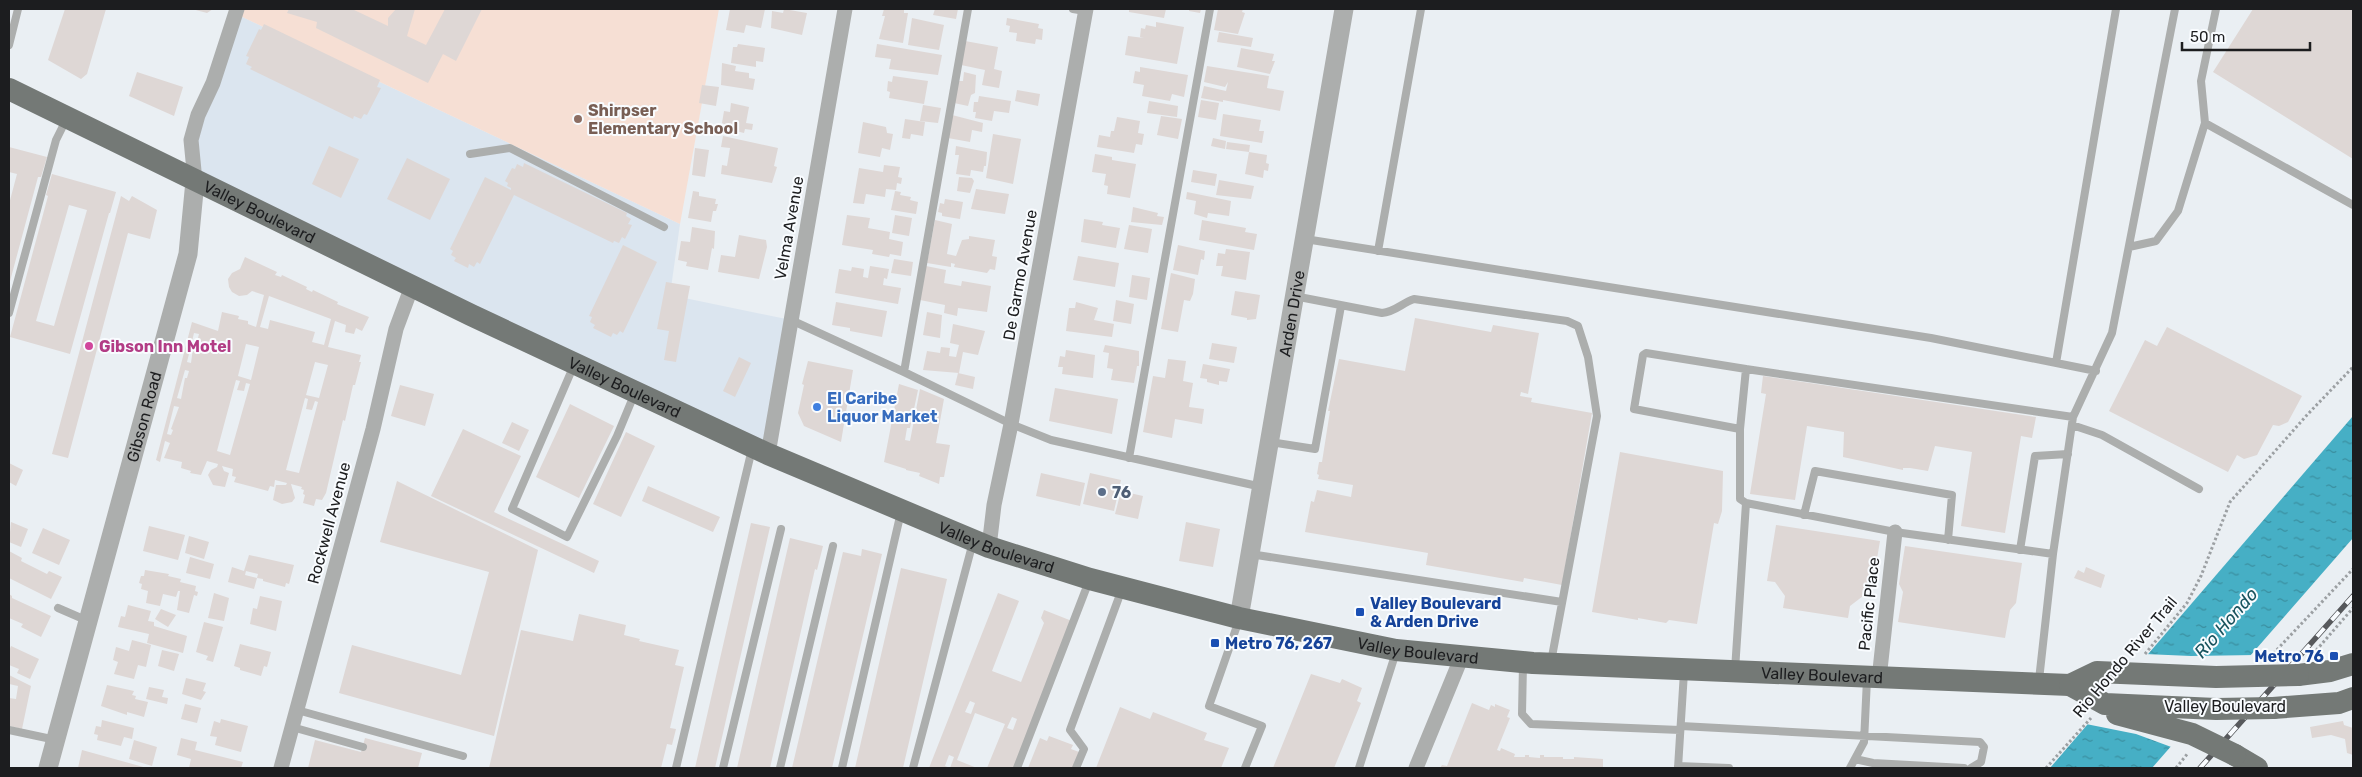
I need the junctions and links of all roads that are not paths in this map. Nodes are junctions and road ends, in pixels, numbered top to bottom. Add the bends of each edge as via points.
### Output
1 (18, 9) edge
2 (238, 9) edge
3 (845, 9) edge
4 (968, 9) edge
5 (1081, 9) edge
6 (1210, 9) edge
7 (1344, 9) edge
8 (1422, 9) edge
9 (2116, 9) edge
10 (2175, 9) edge
11 (2216, 9) edge
12 (9, 45) edge
13 (9, 89) edge
14 (67, 118) junction
15 (2206, 123) junction
16 (470, 154) dead end
17 (195, 181) junction
18 (2353, 205) edge
19 (664, 227) dead end
20 (1304, 239) junction
21 (2129, 247) junction
22 (1378, 250) junction
23 (412, 286) junction
24 (1294, 296) junction
25 (1341, 306) junction
26 (9, 313) edge
27 (791, 320) junction
28 (575, 363) junction
29 (2056, 363) junction
30 (1746, 368) junction
31 (2096, 371) junction
32 (904, 372) junction
33 (636, 392) junction
34 (2073, 421) junction
35 (1011, 424) junction
36 (1740, 429) junction
37 (1269, 442) junction
38 (760, 450) junction
39 (2068, 454) junction
40 (1129, 458) junction
41 (1262, 486) junction
42 (2199, 489) dead end
43 (1746, 503) junction
44 (901, 510) junction
45 (1804, 515) junction
46 (781, 529) dead end
47 (1895, 532) junction
48 (1948, 540) junction
49 (981, 544) junction
50 (833, 546) dead end
51 (2020, 550) junction
52 (1250, 554) junction
53 (2053, 554) junction
54 (1090, 579) junction
55 (1123, 588) junction
56 (1562, 602) junction
57 (58, 608) dead end
58 (1239, 618) junction
59 (88, 621) junction
60 (1396, 650) junction
61 (1462, 656) junction
62 (1523, 662) junction
63 (1550, 664) junction
64 (2353, 664) edge
65 (1684, 670) junction
66 (1735, 672) junction
67 (1873, 679) junction
68 (2038, 685) junction
69 (2070, 685) junction
70 (2353, 698) edge
71 (2101, 707) junction
72 (297, 710) junction
73 (292, 727) junction
74 (1680, 728) junction
75 (9, 730) edge
76 (1864, 735) junction
77 (56, 740) junction
78 (363, 747) dead end
79 (463, 756) dead end
80 (1855, 759) junction
81 (1678, 767) edge
82 (48, 768) edge
83 (281, 768) edge
84 (676, 768) edge
85 (723, 768) edge
86 (780, 768) edge
87 (842, 768) edge
88 (913, 768) edge
89 (1017, 768) edge
90 (1076, 768) edge
91 (1245, 768) edge
92 (1359, 768) edge
93 (1416, 768) edge
94 (1729, 768) edge
95 (1850, 768) edge
96 (1964, 768) edge
97 (1971, 768) edge
98 (2257, 768) edge

1 - 12 lane
2 - 17 street, Gibson Road via 191,140
3 - 27 street, Velma Avenue
4 - 32 lane
5 - 35 street, De Garmo Avenue
6 - 40 lane
7 - 20 street, Arden Drive
8 - 22 lane
9 - 29 lane
10 - 21 lane
11 - 15 lane via 2200,81
13 - 14 main road, Valley Boulevard
14 - 17 main road, Valley Boulevard
14 - 26 lane via 56,140
15 - 18 lane
15 - 21 lane via 2178,211 2156,241
16 - 19 lane via 510,148
17 - 23 main road, Valley Boulevard
17 - 59 street, Gibson Road via 188,254
20 - 22 lane
20 - 24 street, Arden Drive
21 - 31 lane via 2112,333
22 - 29 lane via 1931,338
23 - 28 main road, Valley Boulevard
23 - 72 street, Rockwell Avenue via 396,329 373,429
24 - 25 lane
24 - 37 street, Arden Drive
25 - 37 lane via 1315,449
25 - 56 lane via 1382,314 1414,299 1567,321 1578,326 1588,357 1597,416
27 - 32 lane
27 - 38 street, Velma Avenue
28 - 33 main road, Valley Boulevard
28 - 33 lane via 512,509 567,537
29 - 31 lane
30 - 34 lane
30 - 36 lane
30 - 36 lane via 1644,354 1633,407
31 - 34 lane
32 - 35 lane
33 - 38 main road, Valley Boulevard
34 - 39 lane
34 - 42 lane
35 - 40 lane via 1051,440
35 - 49 street, De Garmo Avenue via 994,505
36 - 43 lane via 1740,499
37 - 41 street, Arden Drive
38 - 44 main road, Valley Boulevard
38 - 84 lane
39 - 51 lane via 2035,456
39 - 53 lane
40 - 41 lane
41 - 52 street, Arden Drive
43 - 45 lane
43 - 66 lane
44 - 49 main road, Valley Boulevard
44 - 87 lane
45 - 47 lane
45 - 48 lane via 1815,471 1952,495
46 - 85 lane
47 - 48 lane
47 - 67 street, Pacific Place
48 - 51 lane
49 - 54 main road, Valley Boulevard
49 - 88 lane
50 - 86 lane
51 - 53 lane
52 - 56 lane
52 - 58 street, Arden Drive
53 - 68 lane
54 - 55 main road, Valley Boulevard
54 - 89 lane
55 - 58 main road, Valley Boulevard
55 - 90 lane via 1070,730 1084,749
56 - 63 lane
57 - 59 lane
58 - 60 main road, Valley Boulevard
58 - 91 lane via 1209,706 1262,726
59 - 77 street, Gibson Road
60 - 61 main road, Valley Boulevard
60 - 92 lane
61 - 62 main road, Valley Boulevard
61 - 93 street
62 - 63 main road, Valley Boulevard
62 - 74 lane via 1522,714 1531,724
63 - 65 main road, Valley Boulevard
64 - 69 main road, Valley Boulevard, bridge via 2330,672 2298,675 2216,677 2097,672
65 - 66 main road, Valley Boulevard
65 - 74 lane
66 - 67 main road, Valley Boulevard
67 - 68 main road, Valley Boulevard
67 - 76 lane
68 - 69 main road, Valley Boulevard
69 - 71 main road, Valley Boulevard, bridge
70 - 71 main road, Valley Boulevard, bridge via 2339,703 2273,708
71 - 98 main road, bridge via 2119,716 2192,734
72 - 73 street, Rockwell Avenue
72 - 79 lane
73 - 78 lane
73 - 83 street, Rockwell Avenue
74 - 76 lane
74 - 81 lane
75 - 77 lane
76 - 80 lane
76 - 97 lane via 1980,742 1984,747 1981,762
77 - 82 street, Gibson Road
80 - 95 lane
80 - 96 lane via 1873,763
81 - 94 lane

